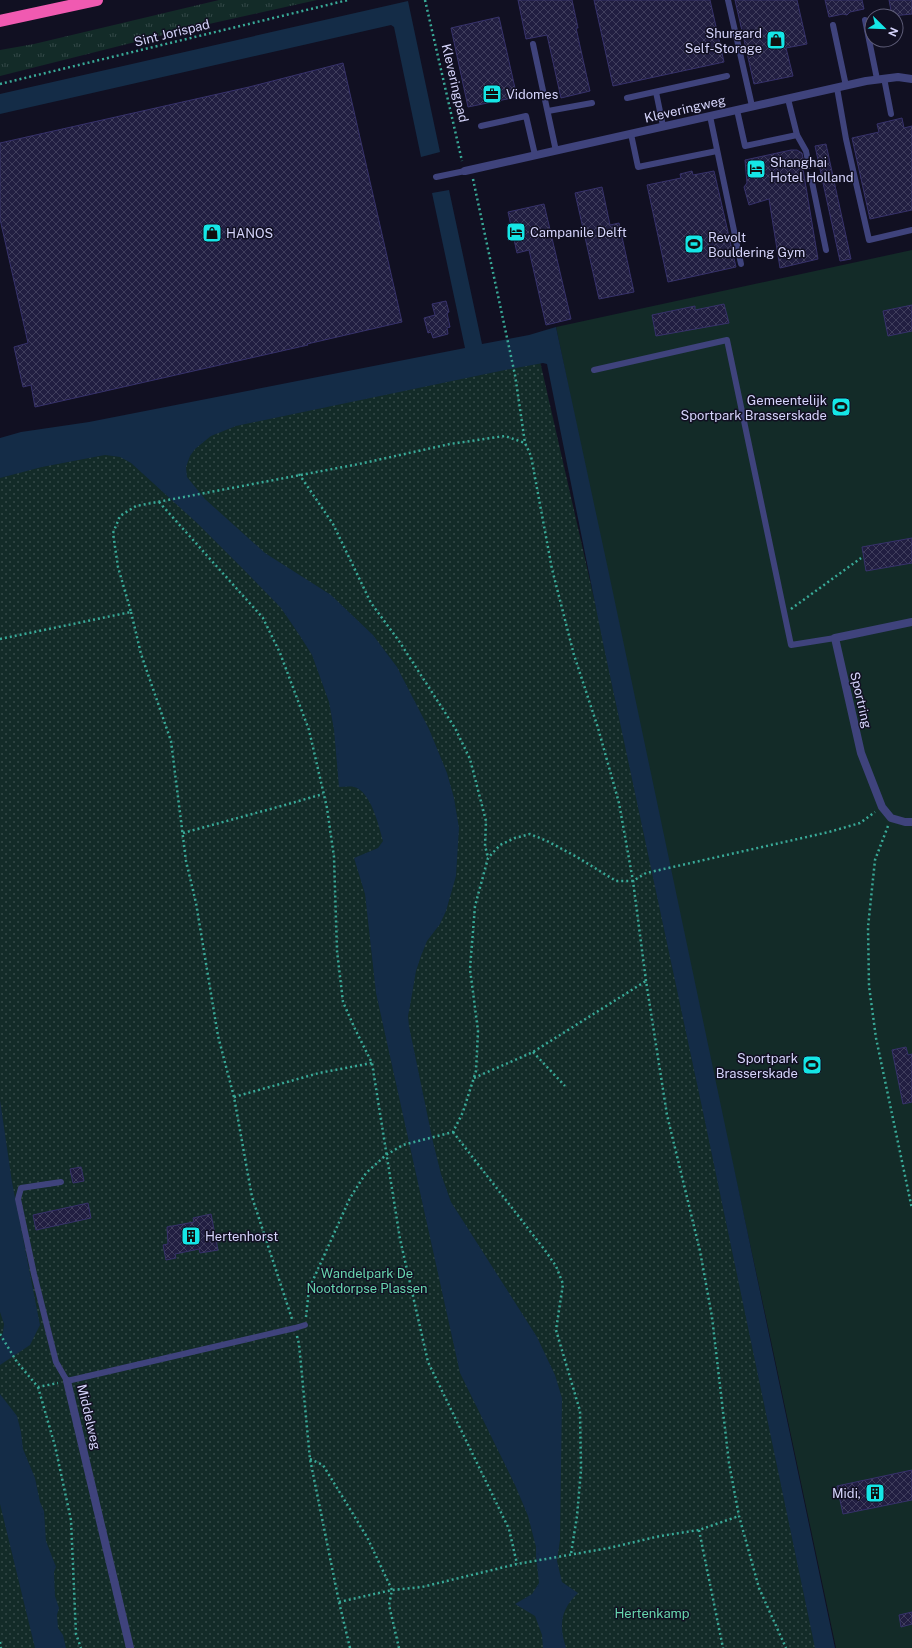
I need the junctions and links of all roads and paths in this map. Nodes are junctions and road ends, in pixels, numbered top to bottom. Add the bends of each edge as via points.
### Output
1 (97, 0) edge
2 (348, 0) edge
3 (425, 0) edge
4 (728, 0) edge
5 (0, 21) edge
6 (833, 26) dead end
7 (533, 44) dead end
8 (872, 48) edge
9 (727, 76) dead end
10 (880, 79) junction
11 (912, 79) edge
12 (0, 84) edge
13 (846, 86) junction
14 (837, 88) junction
15 (656, 92) junction
16 (627, 98) dead end
17 (788, 99) junction
18 (592, 103) dead end
19 (752, 106) junction
20 (737, 110) junction
21 (548, 112) junction
22 (891, 114) dead end
23 (710, 116) junction
24 (481, 126) dead end
25 (664, 126) junction
26 (631, 134) junction
27 (797, 135) junction
28 (556, 150) junction
29 (717, 151) junction
30 (535, 155) junction
31 (809, 166) dead end
32 (468, 170) junction
33 (436, 177) dead end
34 (811, 177) dead end
35 (912, 230) edge
36 (826, 250) dead end
37 (741, 264) dead end
38 (594, 370) dead end
39 (525, 443) junction
40 (299, 474) junction
41 (159, 502) junction
42 (861, 558) dead end
43 (131, 612) junction
44 (784, 614) junction
45 (912, 622) edge
46 (835, 638) junction
47 (0, 640) edge
48 (323, 794) junction
49 (882, 808) junction
50 (891, 818) junction
51 (912, 822) edge
52 (183, 833) junction
53 (488, 858) junction
54 (633, 881) junction
55 (646, 982) junction
56 (533, 1052) junction
57 (372, 1063) junction
58 (473, 1078) junction
59 (565, 1086) dead end
60 (234, 1097) junction
61 (453, 1132) junction
62 (386, 1155) junction
63 (61, 1182) dead end
64 (912, 1208) edge
65 (305, 1325) joint
66 (295, 1328) junction
67 (0, 1334) edge
68 (68, 1381) junction
69 (38, 1387) junction
70 (310, 1459) junction
71 (739, 1516) junction
72 (699, 1530) junction
73 (571, 1554) junction
74 (517, 1564) junction
75 (392, 1590) junction
76 (339, 1602) junction
77 (0, 1642) edge
78 (2, 1648) edge
79 (81, 1648) edge
80 (130, 1648) edge
81 (350, 1648) edge
82 (399, 1648) edge
83 (723, 1648) edge
84 (786, 1648) edge

1 - 5 highway
2 - 12 path, Sint Jorispad
3 - 32 path, Kleveringpad
4 - 19 lane
6 - 13 lane
7 - 21 lane
8 - 10 lane
9 - 15 lane
10 - 11 street, Kleveringweg
10 - 13 street, Kleveringweg
10 - 22 lane
13 - 14 street, Kleveringweg
14 - 17 street, Kleveringweg
14 - 35 lane via 869,240
15 - 16 lane
15 - 25 lane
17 - 19 street, Kleveringweg
17 - 27 lane
18 - 21 lane
19 - 20 street, Kleveringweg
20 - 23 street, Kleveringweg
20 - 27 lane via 745,146
21 - 28 lane
23 - 25 street, Kleveringweg
23 - 29 lane
24 - 30 lane via 526,116
25 - 26 street, Kleveringweg
26 - 28 street, Kleveringweg
26 - 29 lane via 638,167
27 - 31 lane via 806,151
28 - 30 street, Kleveringweg
29 - 37 lane
30 - 32 street, Kleveringweg
32 - 33 lane
32 - 39 path, Kleveringpad via 515,375
34 - 36 lane
38 - 44 lane via 727,340
39 - 40 path via 505,436 450,444
39 - 54 path, Kleveringpad via 531,456 552,569 574,656 619,803
40 - 41 path
40 - 53 path via 333,524 372,603 455,728 470,759 486,821 485,846
41 - 43 path via 136,506 120,516 113,533 118,567
41 - 48 path via 264,618 309,730
42 - 44 path
43 - 47 path
43 - 52 path via 141,654 172,740
44 - 46 lane via 791,645
45 - 46 street
46 - 49 street, Sportring via 861,753
48 - 52 path
48 - 57 path via 334,857 337,951 343,1002
49 - 50 street, Sportring
49 - 54 path via 860,823 646,873
50 - 51 street
50 - 64 path via 875,860 868,928 869,986 876,1038
52 - 60 path via 218,1036
53 - 54 path via 500,845 530,834 577,857 616,881
53 - 58 path via 475,906 470,969 478,1032 476,1071
54 - 55 path, Kleveringpad
55 - 56 path
55 - 71 path, Kleveringpad via 667,1115 700,1251 712,1317 729,1463
56 - 58 path
56 - 59 path
57 - 60 path via 319,1073
57 - 62 path
58 - 61 path via 463,1112
60 - 66 path via 252,1197
61 - 62 path via 403,1145
61 - 73 path via 544,1249 556,1266 563,1284 556,1330 580,1411 581,1470
62 - 65 path via 366,1173 350,1198 309,1288
62 - 74 path via 400,1239 428,1362 509,1529
63 - 68 lane via 21,1188 18,1199 56,1362
65 - 66 lane, Middelweg
66 - 68 lane, Middelweg
66 - 70 path via 299,1344
67 - 69 path via 16,1362
68 - 69 path
68 - 80 street, Middelweg
69 - 79 path via 55,1446 71,1520 76,1634
70 - 75 path via 323,1465 367,1537
70 - 76 path
71 - 72 path
71 - 84 path, Kleveringpad via 759,1588
72 - 73 path
72 - 83 path
73 - 74 path
74 - 75 path via 422,1587
75 - 76 path
75 - 82 path via 389,1605
76 - 81 path
77 - 78 path

